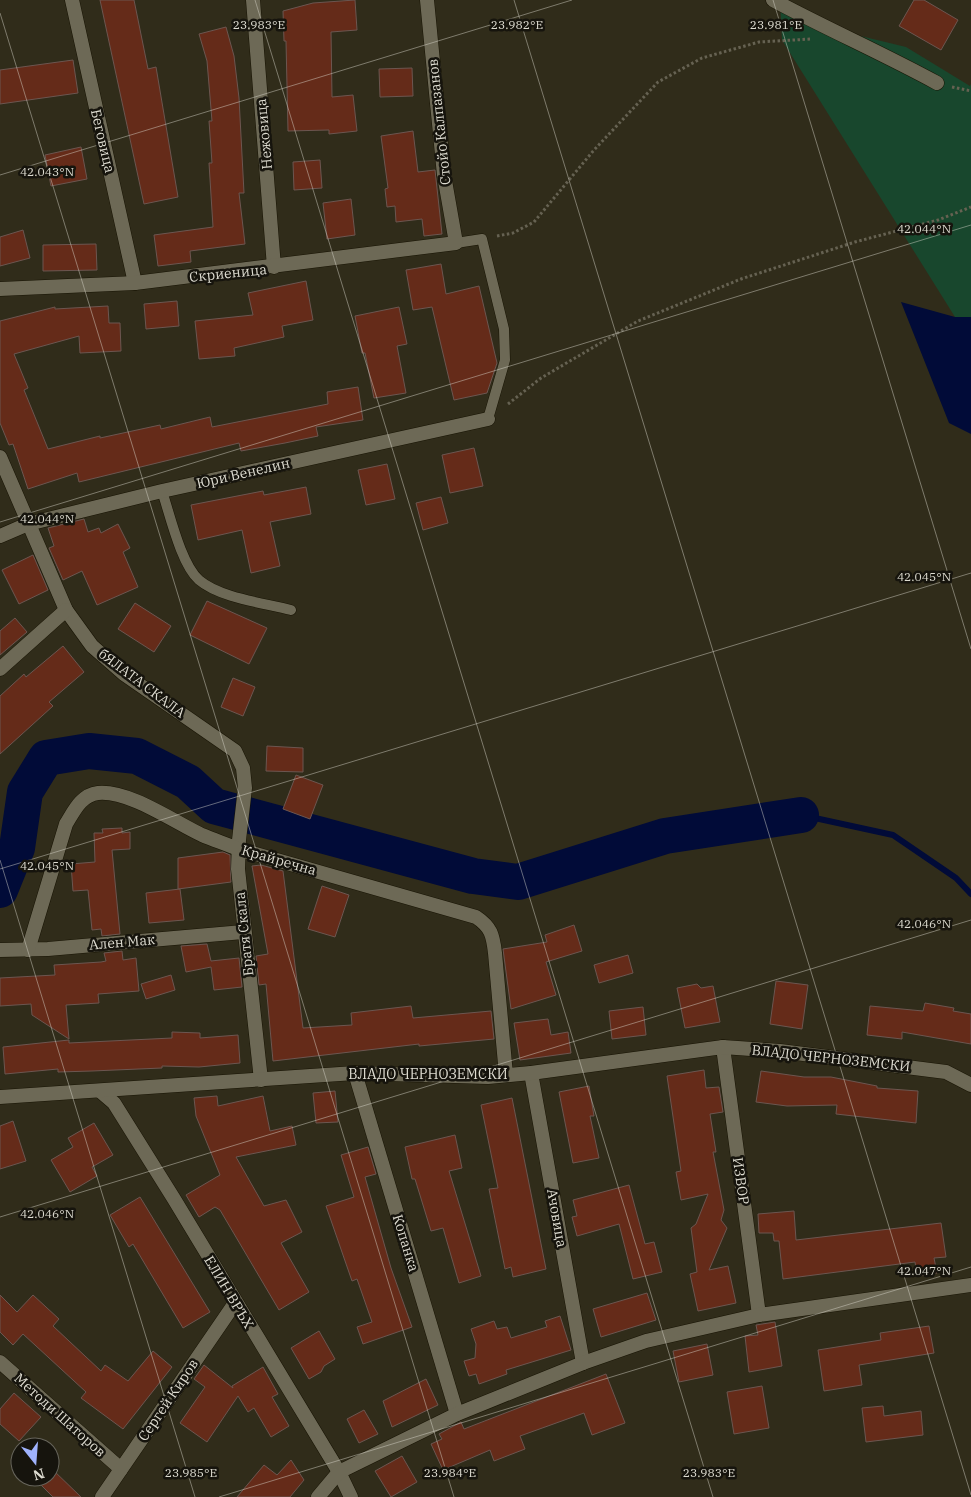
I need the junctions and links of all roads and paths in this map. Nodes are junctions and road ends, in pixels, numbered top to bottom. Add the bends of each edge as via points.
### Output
1 (72, 0) edge
2 (253, 0) edge
3 (427, 0) edge
4 (773, 0) edge
5 (816, 39) dead end
6 (938, 84) dead end
7 (971, 207) edge
8 (482, 239) junction
9 (456, 243) junction
10 (274, 268) junction
11 (135, 283) junction
12 (0, 289) edge
13 (488, 419) junction
14 (0, 457) edge
15 (162, 491) junction
16 (28, 524) junction
17 (0, 536) edge
18 (66, 610) junction
19 (291, 610) dead end
20 (0, 669) edge
21 (245, 788) joint
22 (238, 844) junction
23 (243, 932) junction
24 (0, 950) edge
25 (28, 950) junction
26 (723, 1047) junction
27 (355, 1073) junction
28 (530, 1073) junction
29 (506, 1075) junction
30 (261, 1080) junction
31 (971, 1085) edge
32 (100, 1091) junction
33 (0, 1098) edge
34 (971, 1285) edge
35 (235, 1303) junction
36 (759, 1315) junction
37 (0, 1362) edge
38 (583, 1363) junction
39 (457, 1414) junction
40 (121, 1469) junction
41 (338, 1472) junction
42 (102, 1497) edge
43 (318, 1497) edge
44 (351, 1497) edge

1 - 11 street, Беговица
2 - 10 street, Нежовица
3 - 9 street, Стойо Калпазанов via 444,175
4 - 6 street
5 - 8 path via 759,42 702,58 658,82 594,150 534,222 513,233
7 - 13 path via 938,220 855,242 741,279 638,321 541,378
8 - 9 lane
8 - 13 lane via 504,329 505,360
9 - 10 street, Скриеница
10 - 11 street, Скриеница
11 - 12 street, Скриеница
13 - 15 street, Юри Венелин
14 - 16 street, бЯЛАТА СКАЛА
15 - 16 street, Юри Венелин
15 - 19 lane via 186,560 199,580 220,592
16 - 17 street, Юри Венелин
16 - 18 street, бЯЛАТА СКАЛА
18 - 20 street
18 - 21 street, бЯЛАТА СКАЛА via 92,646 124,674 235,751 243,768
21 - 22 street, Братя Скала
22 - 23 street, Братя Скала
22 - 25 street, Крайречна via 203,835 134,801 112,794 97,793 85,798 66,824
22 - 29 street, Крайречна via 476,916 487,924 493,935
23 - 25 street, Ален Мак
23 - 30 street, Братя Скала
24 - 25 street, Ален Мак
26 - 28 street, ВЛАДО ЧЕРНОЗЕМСКИ
26 - 31 street, ВЛАДО ЧЕРНОЗЕМСКИ via 780,1050 946,1072
26 - 36 street, ИЗВОР
27 - 29 street, ВЛАДО ЧЕРНОЗЕМСКИ
27 - 30 street, ВЛАДО ЧЕРНОЗЕМСКИ
27 - 39 street, Копанка
28 - 29 street, ВЛАДО ЧЕРНОЗЕМСКИ
28 - 38 street, Ачовица
30 - 32 street, ВЛАДО ЧЕРНОЗЕМСКИ
32 - 33 street, ВЛАДО ЧЕРНОЗЕМСКИ
32 - 35 street, ЕЛИН ВРЪХ via 123,1116
34 - 36 street
35 - 40 street, Сергей Киров
35 - 41 street, ЕЛИН ВРЪХ
36 - 38 street via 646,1342
37 - 40 street, Методи Шаторов
38 - 39 street
39 - 41 street
40 - 42 street, Сергей Киров
41 - 43 street
41 - 44 street, ЕЛИН ВРЪХ

